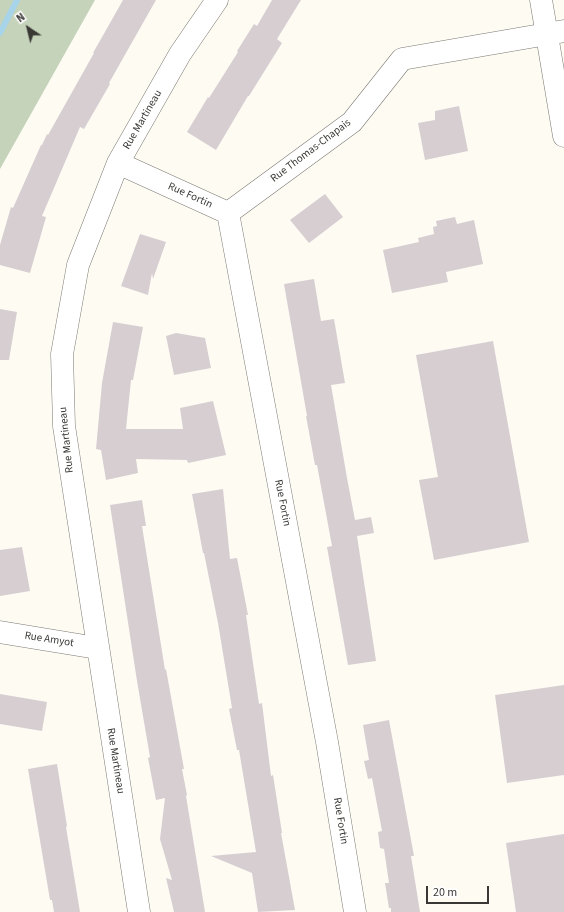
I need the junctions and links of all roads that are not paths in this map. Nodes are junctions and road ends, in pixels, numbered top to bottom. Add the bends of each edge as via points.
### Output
1 (217, 0) edge
2 (542, 0) edge
3 (555, 32) edge
4 (564, 136) edge
5 (118, 164) junction
6 (228, 213) junction
7 (0, 632) edge
8 (97, 648) junction
9 (139, 912) edge
10 (355, 912) edge

1 - 5 street, Rue Martineau via 180,54
2 - 3 street
3 - 4 street
3 - 6 street, Rue Thomas-Chapais via 402,59 352,122
5 - 6 street, Rue Fortin
5 - 8 street, Rue Martineau via 78,265 62,354 64,426
6 - 10 street, Rue Fortin via 326,735
7 - 8 street, Rue Amyot
8 - 9 street, Rue Martineau

